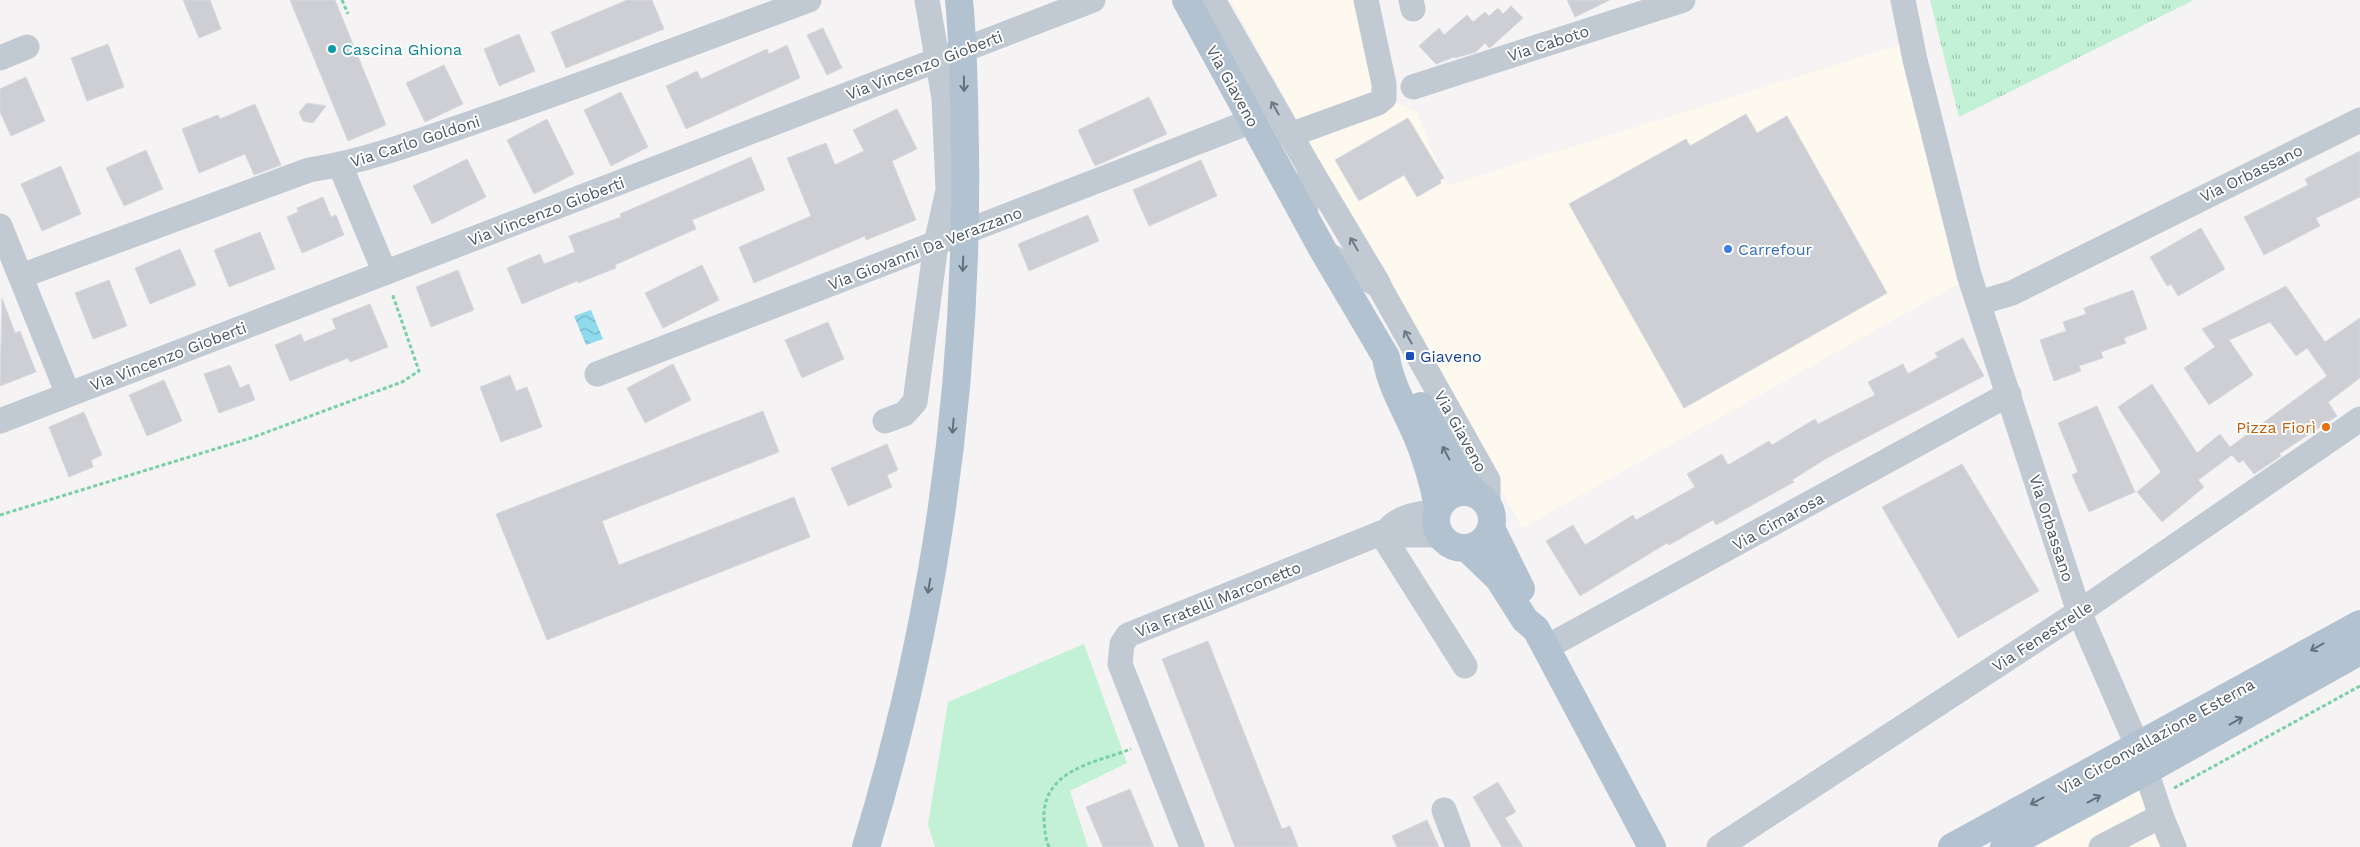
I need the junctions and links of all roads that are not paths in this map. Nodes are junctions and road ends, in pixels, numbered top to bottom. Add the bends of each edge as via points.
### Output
1 (809, 0) edge
2 (927, 0) edge
3 (959, 0) edge
4 (1093, 0) edge
5 (1186, 0) edge
6 (1213, 0) edge
7 (1366, 0) edge
8 (1683, 0) edge
9 (1903, 0) edge
10 (28, 47) dead end
11 (964, 50) junction
12 (0, 58) edge
13 (936, 60) junction
14 (1413, 87) dead end
15 (2360, 120) edge
16 (1252, 121) junction
17 (1290, 135) junction
18 (340, 166) junction
19 (1310, 170) junction
20 (1305, 217) junction
21 (1, 233) edge
22 (964, 233) junction
23 (936, 244) junction
24 (1324, 252) junction
25 (385, 273) junction
26 (20, 276) junction
27 (1379, 286) junction
28 (1979, 303) junction
29 (1386, 357) junction
30 (597, 374) dead end
31 (68, 394) junction
32 (2009, 394) junction
33 (2360, 419) edge
34 (0, 421) edge
35 (885, 421) dead end
36 (1484, 508) junction
37 (1438, 517) junction
38 (1384, 532) junction
39 (1467, 548) junction
40 (2079, 612) junction
41 (2360, 624) edge
42 (1542, 638) junction
43 (2360, 650) edge
44 (1464, 666) dead end
45 (2142, 759) junction
46 (2158, 807) junction
47 (1444, 810) dead end
48 (866, 847) edge
49 (1192, 847) edge
50 (1458, 847) edge
51 (1652, 847) edge
52 (1719, 847) edge
53 (1952, 847) edge
54 (2004, 847) edge
55 (2101, 847) edge
56 (2174, 847) edge

1 - 18 street, Via Carlo Goldoni via 582,85
2 - 13 street
3 - 11 main road
4 - 11 street, Via Vincenzo Gioberti
5 - 16 main road, Via Giaveno
17 -> 6 street
7 - 17 street via 1384,84 1384,98
8 - 14 street, Via Caboto
9 - 28 street, Via Orbassano via 1968,275
10 - 12 street
11 - 13 street, Via Vincenzo Gioberti
11 -> 22 main road
13 - 23 street via 944,98 948,190
13 - 25 street, Via Vincenzo Gioberti
15 - 28 street, Via Orbassano via 2012,293
16 - 20 main road, Via Giaveno
16 - 22 street, Via Giovanni Da Verazzano
17 - 19 street
18 - 25 street
18 - 26 street, Via Carlo Goldoni via 309,170
19 - 20 street
27 -> 19 street
20 - 24 main road, Via Giaveno
21 - 26 street
22 - 23 street, Via Giovanni Da Verazzano
22 -> 48 main road via 959,362 948,476 920,632 887,777
23 - 30 street, Via Giovanni Da Verazzano
23 - 35 street via 915,402 904,414
24 - 27 street, Via Giaveno
24 - 29 main road, Via Giaveno
25 - 31 street, Via Vincenzo Gioberti
26 - 31 street
36 -> 27 street, Via Giaveno via 1488,480
28 - 32 street, Via Orbassano
36 -> 29 main road, Via Giaveno via 1456,470 1401,368
29 - 37 main road, Via Giaveno via 1389,374 1418,437 1431,475
31 - 34 street, Via Vincenzo Gioberti
32 - 40 street, Via Orbassano
32 - 42 street, Via Cimarosa
33 - 40 street, Via Fenestrelle
36 - 37 main road via 1454,492 1443,500
36 - 39 main road via 1482,542
36 - 42 main road, Via Giaveno via 1509,569 1536,615
37 - 38 street, Via Fratelli Marconetto via 1416,514 1400,520
37 - 39 main road via 1450,545
38 - 44 street
38 - 49 street, Via Fratelli Marconetto via 1128,635 1122,644 1120,664
39 - 42 main road, Via Giaveno via 1499,579 1525,620
40 - 45 street, Via Orbassano
40 - 52 street, Via Fenestrelle
41 -> 45 main road, Via Circonvallazione Esterna
42 - 51 main road, Via Giaveno
45 -> 43 main road, Via Circonvallazione Esterna
45 - 46 street, Via Orbassano
45 -> 53 main road, Via Circonvallazione Esterna
54 -> 45 main road, Via Circonvallazione Esterna
46 - 55 street
46 - 56 street, Via Orbassano
47 - 50 street

